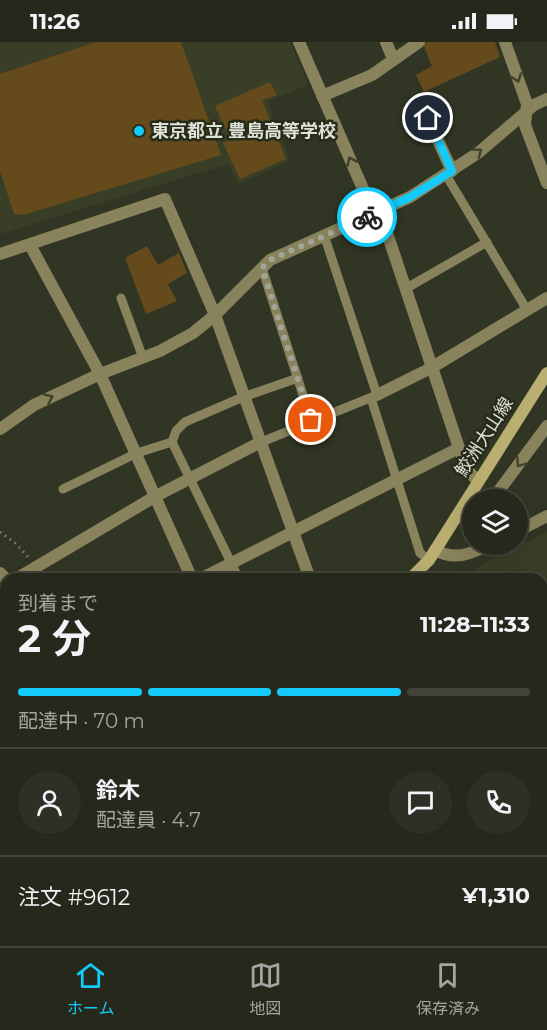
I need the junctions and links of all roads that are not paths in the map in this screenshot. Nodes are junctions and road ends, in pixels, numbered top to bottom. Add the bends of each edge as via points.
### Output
1 (298, 42) edge
2 (386, 42) edge
3 (419, 42) edge
4 (505, 42) edge
5 (393, 59) junction
6 (322, 96) junction
7 (547, 99) edge
8 (420, 101) dead end
9 (526, 114) junction
10 (449, 173) junction
11 (547, 183) edge
12 (377, 213) junction
13 (324, 235) junction
14 (487, 243) junction
15 (30, 245) junction
16 (0, 255) edge
17 (262, 268) junction
18 (405, 289) junction
19 (121, 298) dead end
20 (547, 298) edge
21 (527, 310) junction
22 (215, 315) junction
23 (143, 358) junction
24 (431, 368) junction
25 (547, 373) edge
26 (100, 374) junction
27 (298, 378) junction
28 (374, 396) junction
29 (243, 397) junction
30 (311, 420) junction
31 (547, 426) edge
32 (1, 427) edge
33 (172, 442) junction
34 (259, 442) junction
35 (459, 448) junction
36 (136, 453) junction
37 (191, 478) junction
38 (398, 479) junction
39 (478, 481) junction
40 (63, 489) dead end
41 (475, 489) edge
42 (500, 489) edge
43 (156, 496) junction
44 (462, 512) edge
45 (547, 516) edge
46 (528, 526) edge
47 (293, 531) junction
48 (432, 555) junction
49 (465, 555) edge
50 (231, 563) junction
51 (26, 573) edge
52 (189, 573) edge
53 (212, 573) edge
54 (236, 573) edge
55 (308, 573) edge
56 (416, 573) edge

1 - 6 street
2 - 5 street
3 - 5 street
4 -> 9 street via 527,104
5 - 6 street via 372,75
12 -> 6 street
7 - 9 street
8 - 10 street
10 -> 9 street
9 - 11 street via 525,124
10 - 12 street
10 - 14 lane
12 - 13 street
12 - 18 street
13 - 17 street via 270,260
13 - 28 lane
14 - 18 lane
14 - 21 lane
15 - 16 street
15 - 22 street via 165,200
15 - 26 street
17 - 22 street
17 - 27 lane
18 - 24 street
19 - 23 lane
20 - 21 street
21 - 24 street
22 - 23 street via 193,333
22 - 29 street
23 - 26 street
24 - 28 street
24 - 35 street
25 - 39 main road, 鮫洲大山線
32 -> 26 street via 34,405
26 - 36 street
27 - 29 lane
27 - 30 lane
28 - 30 lane
28 - 38 lane
29 - 33 lane via 185,422
29 - 34 street
30 - 34 lane
31 -> 42 street
33 - 36 lane
33 - 37 lane
34 - 37 street
34 - 47 street
35 - 38 street
35 - 39 street via 469,472
36 - 40 lane
36 - 43 street
37 - 43 street
37 - 50 lane
38 - 47 street
38 - 48 lane via 420,553
39 - 41 main road, 鮫洲大山線
43 - 51 street
43 - 52 street
44 - 48 main road, 鮫洲大山線
45 - 46 street
47 - 50 street
47 - 55 street
48 - 49 street
48 - 56 main road, 鮫洲大山線
50 - 53 street
50 - 54 lane

